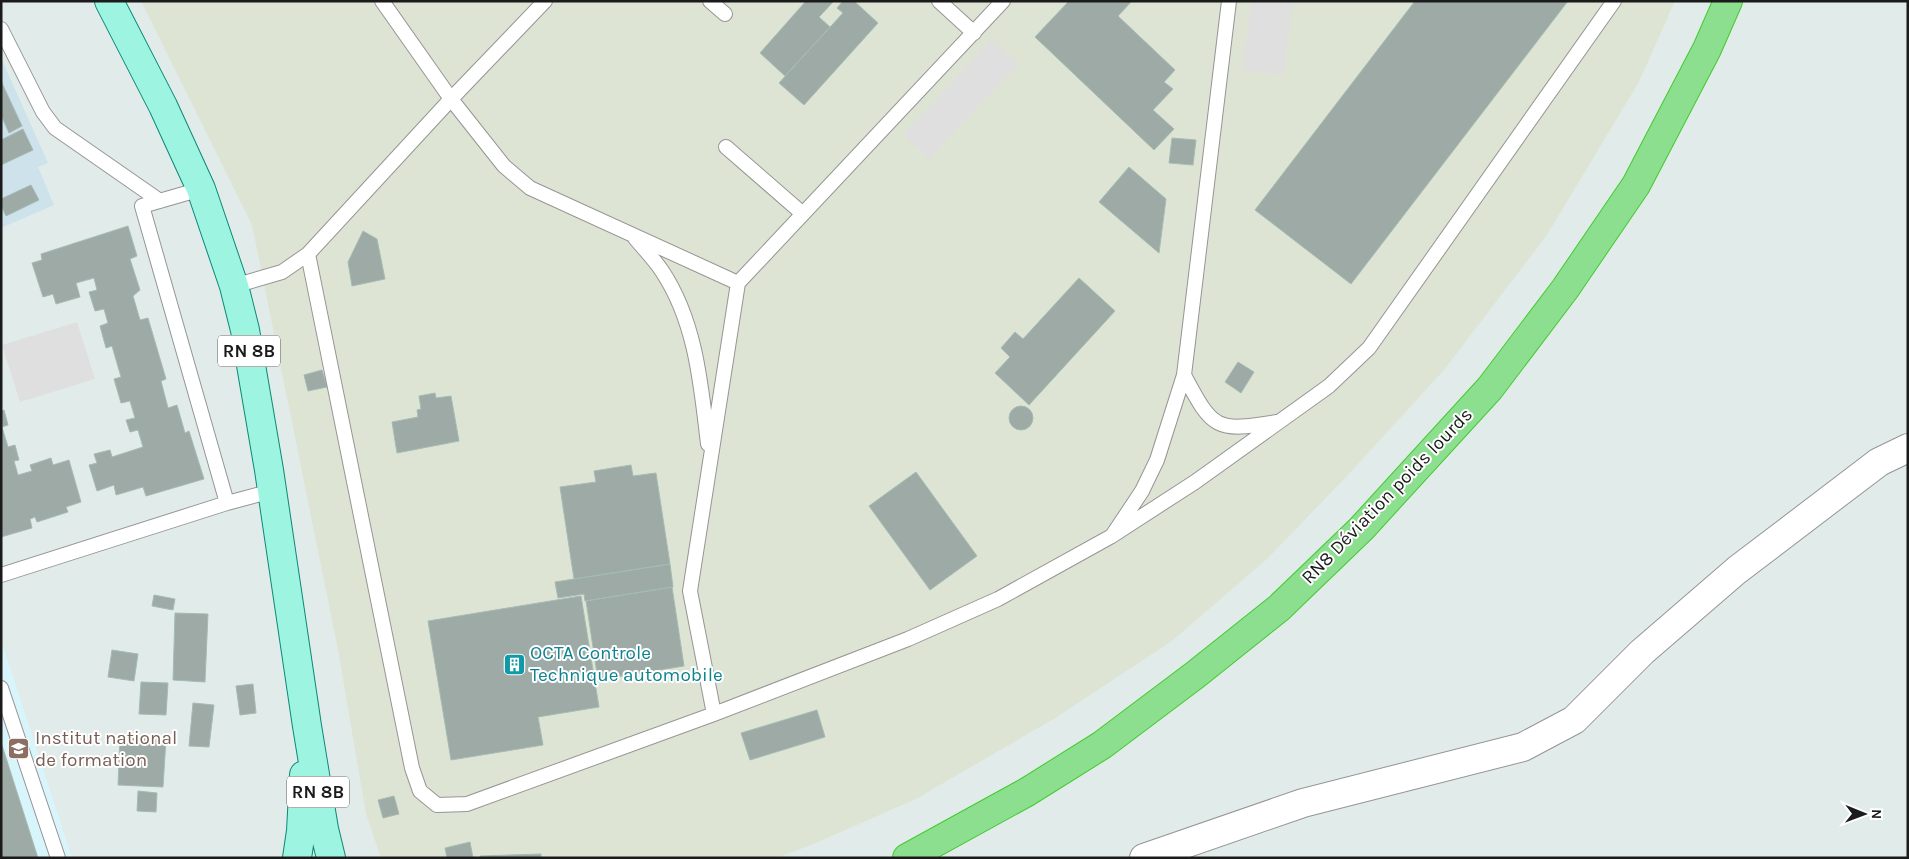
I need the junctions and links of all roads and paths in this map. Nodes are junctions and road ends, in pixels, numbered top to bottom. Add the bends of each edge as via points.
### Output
1 (109, 1) edge
2 (382, 1) edge
3 (545, 1) edge
4 (710, 1) edge
5 (939, 1) edge
6 (1003, 1) edge
7 (1229, 1) edge
8 (1614, 1) edge
9 (1728, 1) edge
10 (725, 14) dead end
11 (1, 29) edge
12 (974, 33) junction
13 (450, 99) junction
14 (726, 148) dead end
15 (200, 189) junction
16 (160, 201) junction
17 (803, 214) junction
18 (633, 236) junction
19 (308, 254) junction
20 (738, 283) junction
21 (234, 286) junction
22 (1184, 375) junction
23 (1281, 422) junction
24 (1908, 448) edge
25 (711, 462) junction
26 (272, 491) junction
27 (227, 503) junction
28 (1110, 538) junction
29 (1, 575) edge
30 (1, 688) edge
31 (714, 714) junction
32 (307, 726) junction
33 (58, 858) edge
34 (297, 858) edge
35 (331, 858) edge
36 (907, 858) edge
37 (1144, 858) edge

1 - 15 main road, RN 8B via 163,106
2 - 13 lane
3 - 13 lane
4 - 10 lane
5 - 12 lane
6 - 12 lane
7 - 22 lane
8 - 23 lane via 1369,348 1329,386
9 - 36 highway, RN8 Déviation poids lourds via 1707,49 1636,185 1565,289 1490,388 1361,529 1279,608 1195,676 1102,744 1027,792
11 - 16 lane via 42,112 55,128
12 - 17 lane
13 - 18 lane via 504,166 530,188
13 - 19 lane
14 - 17 lane
15 - 16 lane
15 - 21 main road, RN 8B
16 - 27 lane via 142,206
17 - 20 lane
18 - 20 lane
18 - 25 lane via 661,270 690,332 700,375
19 - 21 lane via 282,272
19 - 31 lane via 412,768 420,792 437,805 467,804
20 - 25 lane
21 - 26 main road, RN 8B via 246,330
22 - 23 lane via 1201,408 1217,424 1240,428
22 - 28 lane via 1157,460 1142,491
23 - 28 lane
24 - 37 street via 1879,462 1737,570 1642,652 1574,720 1523,747 1303,803
25 - 31 lane via 690,591
26 - 27 lane
26 - 32 main road, RN 8B
27 - 29 lane
28 - 31 lane via 998,599 908,639
30 - 33 lane
32 - 34 main road, RN 8B
32 - 35 main road, RN 8B

